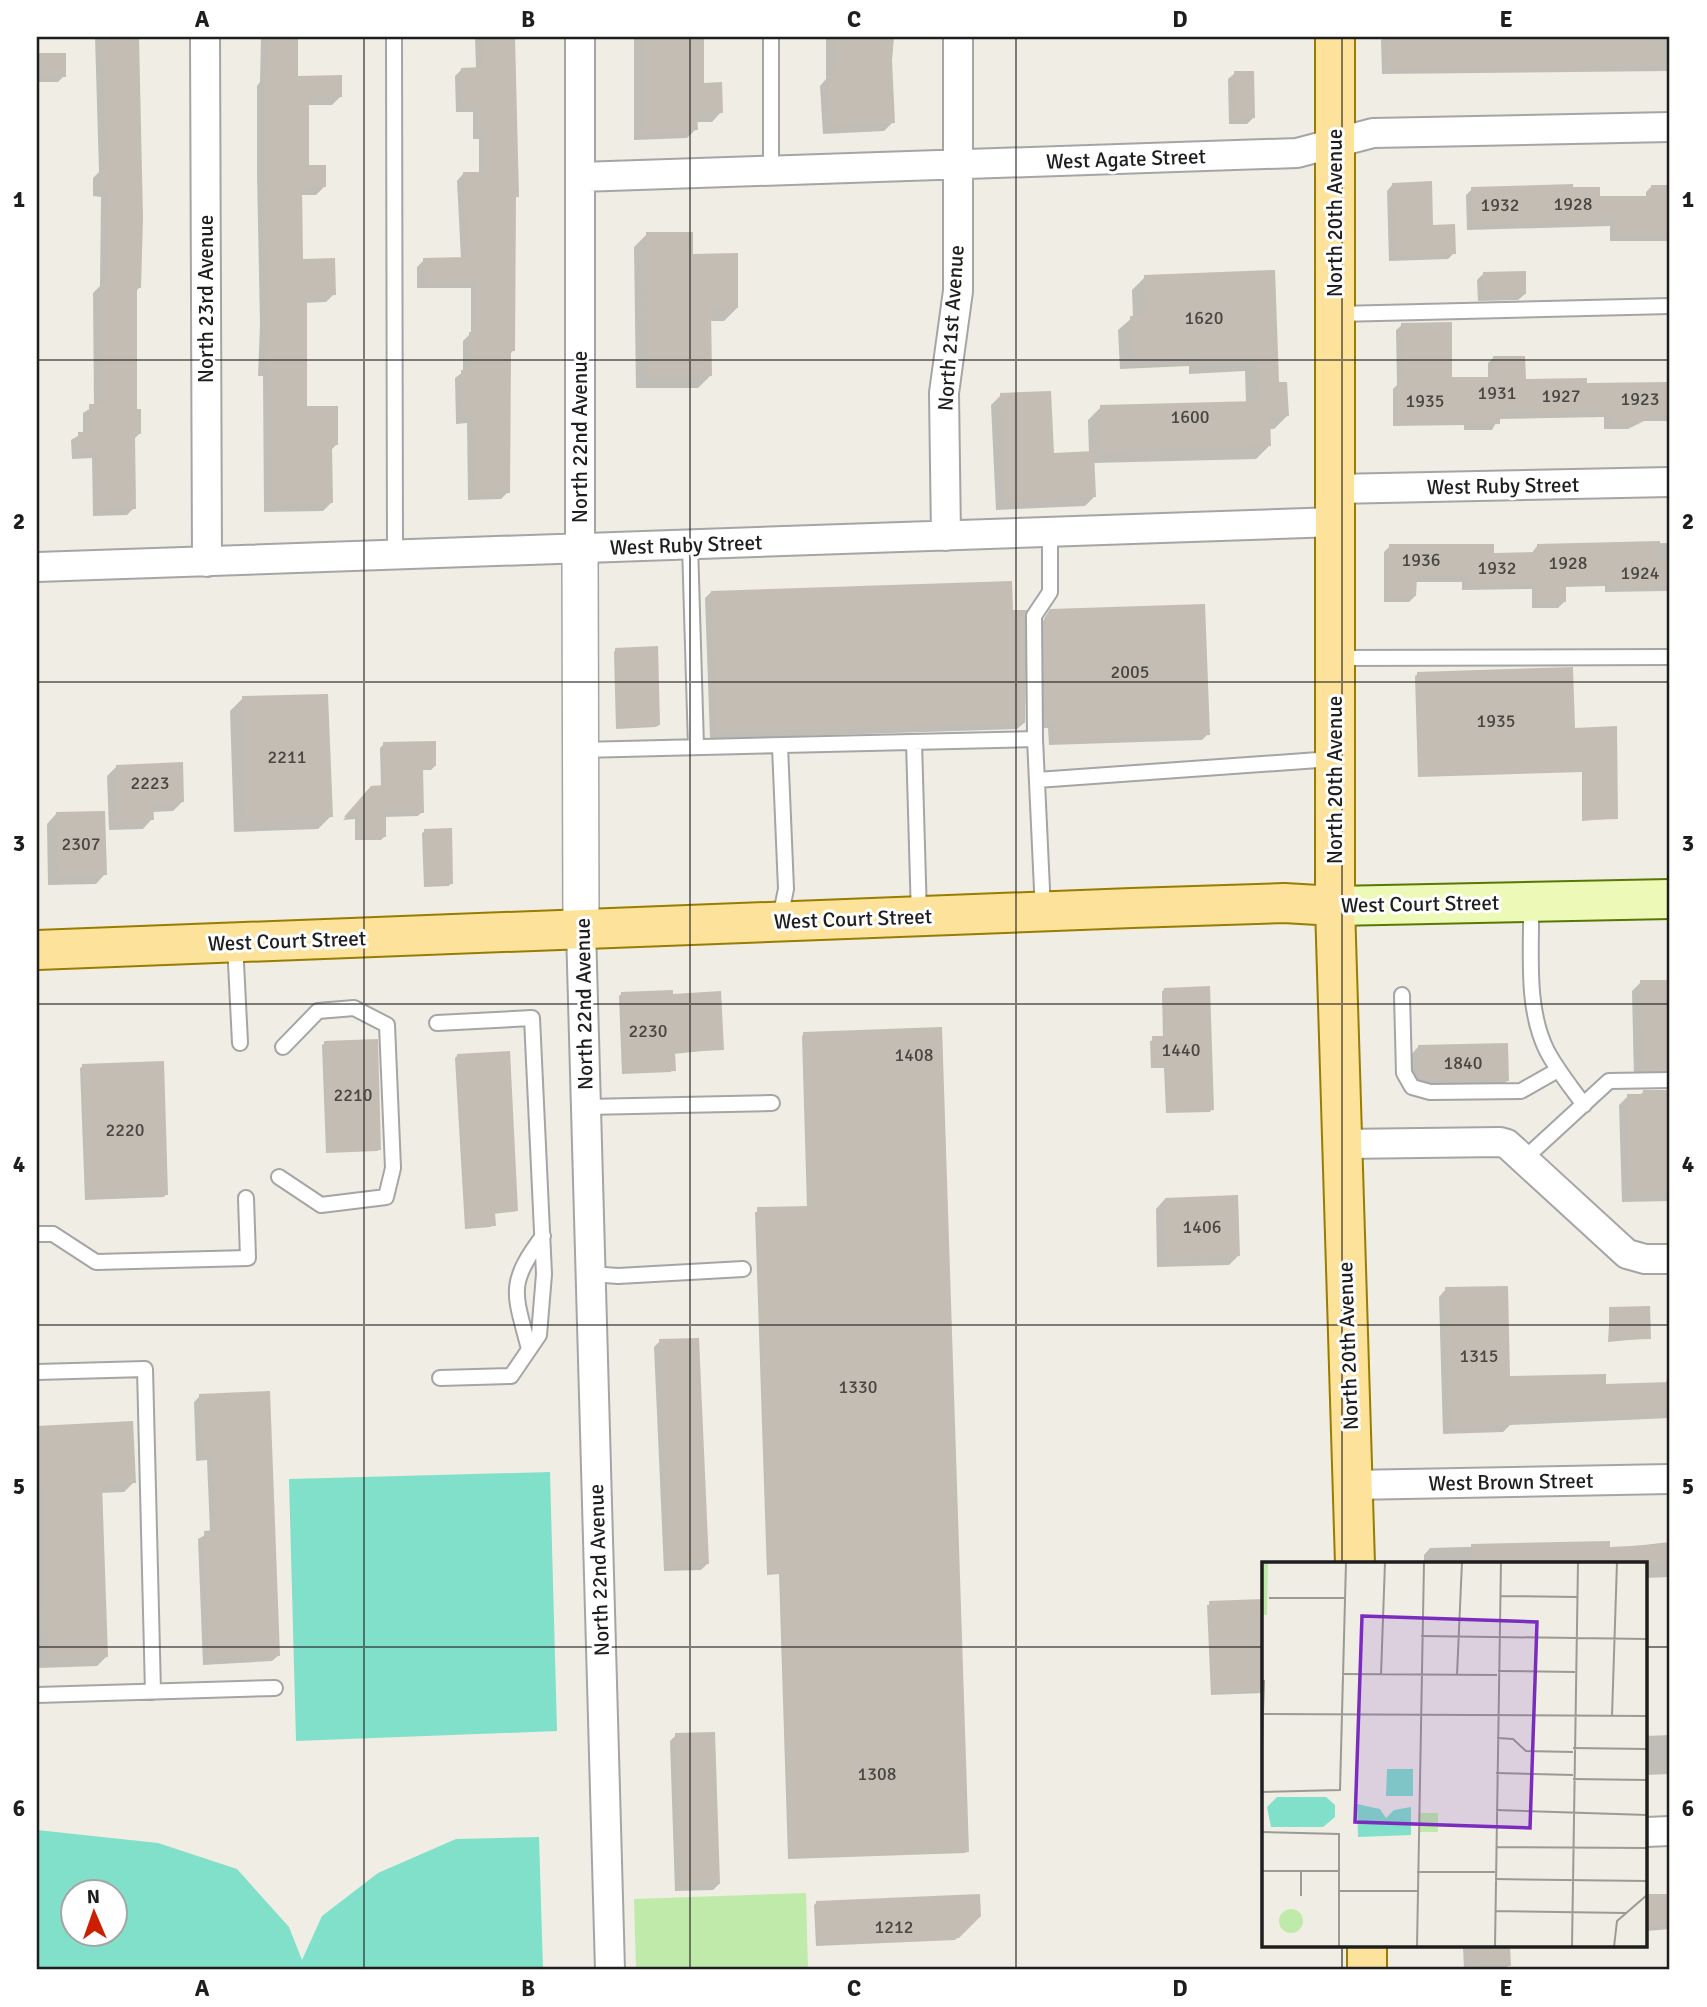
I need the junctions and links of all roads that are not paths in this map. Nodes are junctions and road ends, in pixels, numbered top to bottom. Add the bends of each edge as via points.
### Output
1 (205, 37) edge
2 (394, 37) edge
3 (580, 37) edge
4 (771, 37) edge
5 (958, 37) edge
6 (1335, 37) edge
7 (1670, 127) edge
8 (1335, 144) junction
9 (958, 164) junction
10 (771, 171) junction
11 (580, 177) junction
12 (1670, 306) edge
13 (1335, 314) junction
14 (1670, 482) edge
15 (1335, 505) junction
16 (1050, 532) junction
17 (946, 536) junction
18 (690, 545) junction
19 (580, 548) junction
20 (395, 555) junction
21 (206, 562) junction
22 (37, 567) edge
23 (1670, 657) edge
24 (1335, 658) junction
25 (1035, 739) junction
26 (914, 742) junction
27 (780, 746) junction
28 (696, 747) junction
29 (581, 750) junction
30 (1335, 759) junction
31 (1037, 780) junction
32 (1670, 900) edge
33 (1531, 902) junction
34 (1335, 906) junction
35 (1044, 911) junction
36 (919, 916) junction
37 (779, 922) junction
38 (581, 929) junction
39 (235, 943) junction
40 (37, 950) edge
41 (1402, 995) dead end
42 (438, 1023) dead end
43 (240, 1043) dead end
44 (283, 1047) dead end
45 (1558, 1070) junction
46 (1670, 1080) edge
47 (772, 1103) dead end
48 (1584, 1105) junction
49 (586, 1107) junction
50 (1342, 1143) junction
51 (1523, 1160) junction
52 (279, 1177) dead end
53 (246, 1198) dead end
54 (37, 1234) edge
55 (543, 1236) junction
56 (1670, 1259) edge
57 (743, 1269) dead end
58 (591, 1274) junction
59 (530, 1349) junction
60 (37, 1373) edge
61 (440, 1378) dead end
62 (1670, 1479) edge
63 (1352, 1485) junction
64 (1355, 1562) edge
65 (275, 1688) dead end
66 (153, 1692) junction
67 (37, 1695) edge
68 (1670, 1831) edge
69 (1648, 1832) edge
70 (1367, 1948) edge
71 (610, 1970) edge
72 (1367, 1970) edge

1 - 21 street, North 23rd Avenue
2 - 20 lane
3 - 11 street, North 22nd Avenue
4 - 10 lane
5 - 9 street, North 21st Avenue
6 - 8 main road, North 20th Avenue
7 - 8 street, West Agate Street via 1373,133
8 - 9 street, West Agate Street via 1297,153
8 - 13 main road, North 20th Avenue
9 - 10 street, West Agate Street
9 - 17 street, North 21st Avenue via 958,291 944,393
10 - 11 street, West Agate Street
11 - 19 street, North 22nd Avenue
12 - 13 lane
13 - 15 main road, North 20th Avenue
14 - 15 street, West Ruby Street
15 - 16 street, West Ruby Street
15 - 24 main road, North 20th Avenue
16 - 17 street, West Ruby Street
16 - 25 lane via 1050,592 1034,616
17 - 18 street, West Ruby Street
18 - 19 street, West Ruby Street
18 - 28 lane
19 - 20 street, West Ruby Street
19 - 29 street, North 22nd Avenue
20 - 21 street, West Ruby Street
21 - 22 street, West Ruby Street
23 - 24 lane
24 - 30 main road, North 20th Avenue
25 - 26 lane
25 - 31 lane
26 - 27 lane
26 - 36 lane
27 - 28 lane
27 - 37 lane via 786,889
28 - 29 lane
29 - 38 street, North 22nd Avenue
30 - 31 lane
30 - 34 main road, North 20th Avenue
31 - 35 lane
32 - 33 main road, West Court Street
33 - 34 main road, West Court Street
33 - 45 lane via 1537,1023
34 - 35 main road, West Court Street via 1284,903
34 - 50 main road, North 20th Avenue
35 - 36 main road, West Court Street
36 - 37 main road, West Court Street
37 - 38 main road, West Court Street
38 - 39 main road, West Court Street
38 - 49 street, North 22nd Avenue
39 - 40 main road, West Court Street
39 - 43 lane
41 - 45 lane via 1404,1073 1412,1087 1430,1092 1521,1091
42 - 55 lane via 532,1018
44 - 52 lane via 318,1011 354,1009 387,1025 393,1168 386,1196 321,1205
45 - 48 lane
46 - 48 lane via 1609,1081
47 - 49 lane
48 - 51 lane
49 - 58 street, North 22nd Avenue
50 - 51 street via 1500,1142
50 - 63 main road, North 20th Avenue
51 - 56 street via 1627,1254
53 - 54 lane via 248,1258 96,1262 53,1234
55 - 59 lane via 538,1335
55 - 59 lane via 522,1264 515,1294
57 - 58 lane
58 - 71 street, North 22nd Avenue
59 - 61 lane via 511,1376
60 - 66 lane via 145,1369
62 - 63 street, West Brown Street
63 - 64 main road, North 20th Avenue
65 - 66 lane
66 - 67 lane
68 - 69 street
70 - 72 main road

